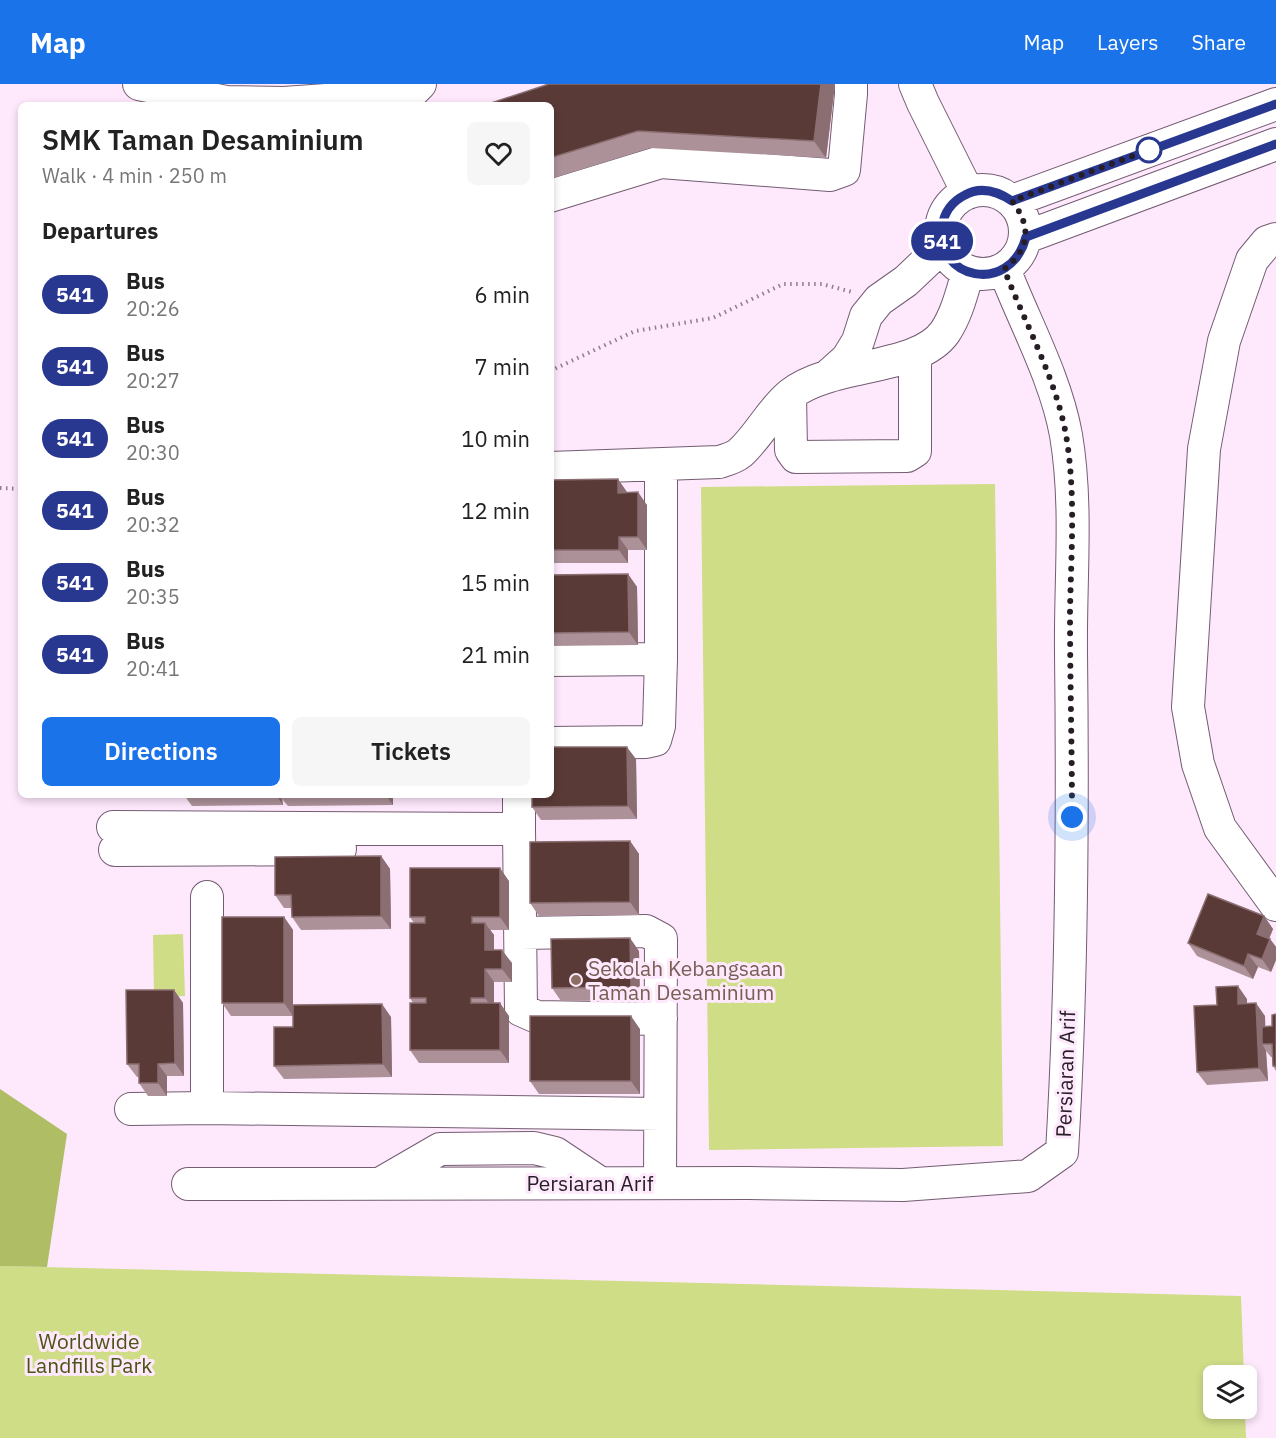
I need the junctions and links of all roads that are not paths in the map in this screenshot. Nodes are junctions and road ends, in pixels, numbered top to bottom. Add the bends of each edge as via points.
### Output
1 (139, 84) edge
2 (381, 84) edge
3 (420, 84) edge
4 (851, 84) edge
5 (915, 84) edge
6 (284, 98) edge
7 (220, 102) edge
8 (247, 102) edge
9 (396, 102) edge
10 (1276, 104) edge
11 (1276, 144) edge
12 (968, 193) junction
13 (554, 195) edge
14 (1012, 201) junction
15 (1026, 237) junction
16 (1276, 239) edge
17 (943, 246) junction
18 (1004, 269) junction
19 (968, 272) junction
20 (915, 355) junction
21 (828, 376) junction
22 (790, 394) junction
23 (661, 465) junction
24 (554, 468) edge
25 (661, 659) junction
26 (554, 660) edge
27 (554, 743) edge
28 (519, 798) edge
29 (114, 839) dead end
30 (520, 839) junction
31 (207, 897) dead end
32 (1276, 905) edge
33 (521, 933) junction
34 (661, 1019) junction
35 (207, 1108) junction
36 (131, 1109) dead end
37 (660, 1114) junction
38 (660, 1183) junction
39 (188, 1184) dead end

1 - 7 street
2 - 6 street via 340,99
3 - 9 street
4 - 13 street via 844,170 830,175 661,162
5 - 12 street
6 - 8 street
10 - 14 street
11 - 15 street
12 - 14 street via 991,191
12 - 17 street via 956,199 942,221
14 - 15 street via 1025,224
15 - 18 street via 1015,261
16 - 32 street via 1267,242 1252,260 1222,352 1204,449 1188,707 1198,764 1220,828
17 - 19 street via 948,257
17 - 21 street via 879,300 866,316 858,341 847,358
18 - 19 street via 993,274
18 - 38 street, Persiaran Arif via 1055,392 1066,435 1072,502 1072,817 1062,1152 1028,1176 1017,1177 903,1185
19 - 20 street via 954,316 944,333
20 - 21 street
20 - 22 street via 915,451 907,456 796,457 791,450
21 - 22 street
22 - 23 street via 738,454 719,462
23 - 24 street
23 - 25 street
25 - 26 street
25 - 27 street via 655,740
28 - 30 street
29 - 30 street
30 - 33 street
31 - 35 street
33 - 34 street via 521,1010 537,1017
33 - 34 street via 646,931 661,939
34 - 37 street
35 - 36 street
35 - 37 street
37 - 38 street
38 - 39 street, Persiaran Arif

